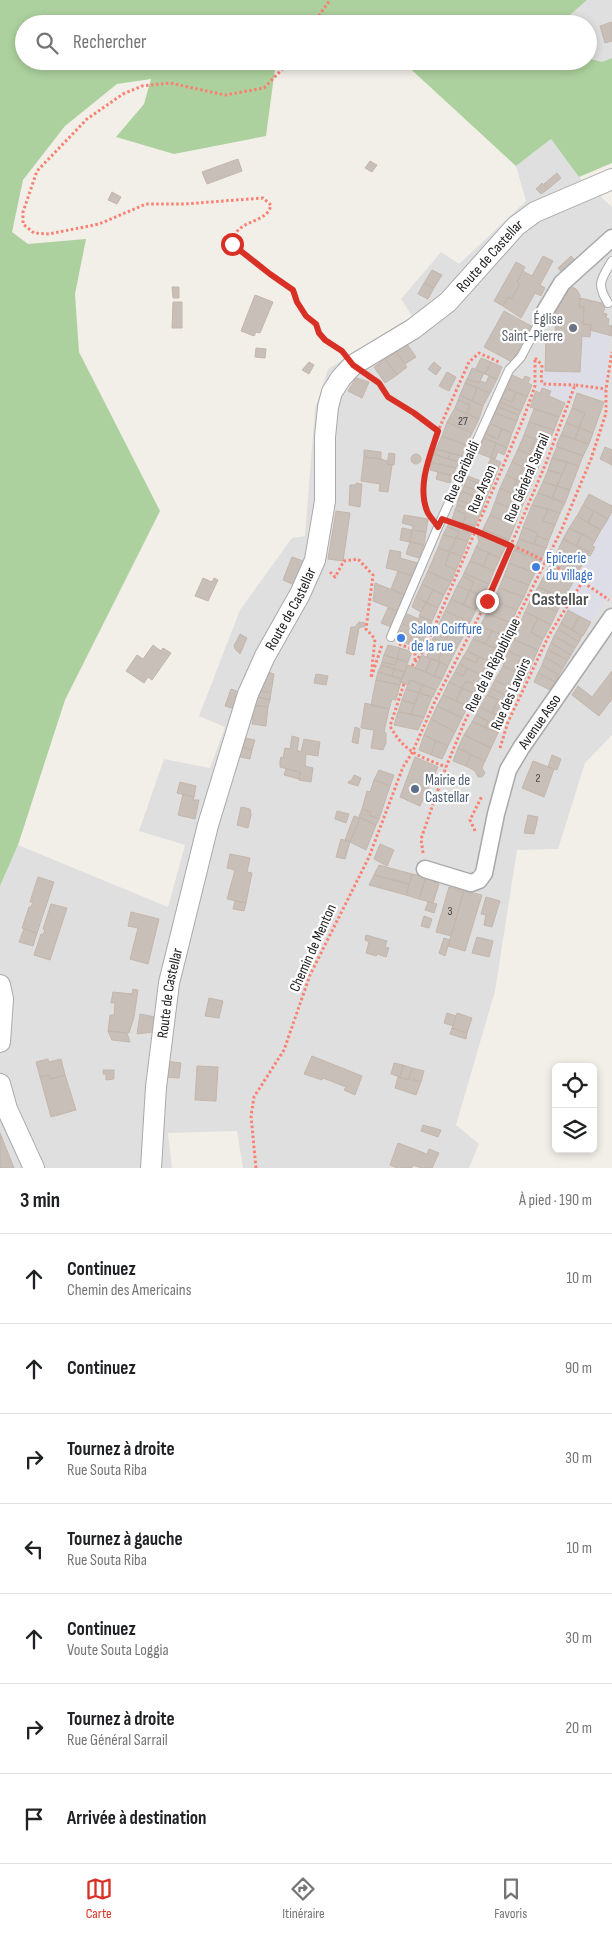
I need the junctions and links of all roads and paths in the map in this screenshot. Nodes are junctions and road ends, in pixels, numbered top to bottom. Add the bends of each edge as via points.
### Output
1 (330, 0) edge
2 (319, 15) edge
3 (281, 70) edge
4 (612, 179) edge
5 (612, 238) edge
6 (612, 261) edge
7 (608, 303) dead end
8 (544, 313) joint
9 (538, 351) dead end
10 (612, 352) edge
11 (535, 358) junction
12 (353, 365) junction
13 (510, 370) junction
14 (576, 385) junction
15 (606, 389) junction
16 (438, 431) junction
17 (442, 519) junction
18 (438, 527) junction
19 (476, 531) junction
20 (511, 546) junction
21 (545, 562) junction
22 (326, 569) dead end
23 (582, 581) junction
24 (611, 609) edge
25 (391, 637) junction
26 (415, 662) junction
27 (412, 666) dead end
28 (404, 684) dead end
29 (412, 753) junction
30 (498, 757) dead end
31 (446, 767) junction
32 (403, 768) joint
33 (485, 790) dead end
34 (492, 838) junction
35 (425, 869) joint
36 (0, 986) edge
37 (0, 1042) edge
38 (0, 1084) edge
39 (34, 1168) edge
40 (151, 1168) edge
41 (256, 1168) edge

1 - 2 path
3 - 12 path via 264,88 225,95 170,84 142,86 123,94 87,118 37,172 23,212 23,224 34,233 49,234 99,224 146,204 263,198 271,205 268,212 241,228 233,236 232,244 293,290 297,302 316,324 319,333 342,351
4 - 12 street, Route de Castellar via 535,212 516,226 448,302 413,329
5 - 8 street via 562,284
6 - 7 lane via 601,278 600,291
8 - 13 lane, Rue Garibaldi
9 - 11 path, Rue Arson
10 - 15 path, Rue de la République
11 - 14 path via 542,365 543,384
11 - 19 path, Rue Arson via 535,386
12 - 16 path via 379,383 388,397
12 - 40 street, Route de Castellar via 332,392 328,407 325,501 315,560 248,694 208,825 169,983 156,1087
13 - 16 path via 479,353 469,362
13 - 17 lane, Rue Garibaldi
14 - 15 path
14 - 20 path, Rue Général Sarrail
15 - 21 path, Rue de la République via 606,413 592,459
16 - 18 path via 426,468 424,498
17 - 18 lane, Rue Garibaldi
17 - 19 path
18 - 25 lane, Rue Garibaldi
19 - 20 path
19 - 26 path, Rue Arson via 425,649
20 - 21 path
20 - 29 path, Rue Général Sarrail
21 - 23 path
21 - 31 path, Rue de la République via 465,721
22 - 25 path via 335,577 344,561 358,560 373,574 366,629 375,639 371,678 383,643
23 - 24 path
23 - 30 path, Rue des Lavoirs via 549,636 508,722
24 - 34 street, Avenue Asso via 508,770
25 - 26 path via 393,643 415,650
26 - 27 path, Rue Arson
28 - 29 path via 390,726
29 - 31 path
29 - 32 path, Rue Général Sarrail
31 - 35 path, Rue de la République via 421,839
32 - 41 path, Chemin de Menton via 369,856 310,975 284,1050 254,1097 251,1116
33 - 34 path via 470,820 475,832
34 - 35 street, Avenue Asso via 484,873 479,880 470,883
36 - 37 street via 3,999
38 - 39 street via 7,1109

